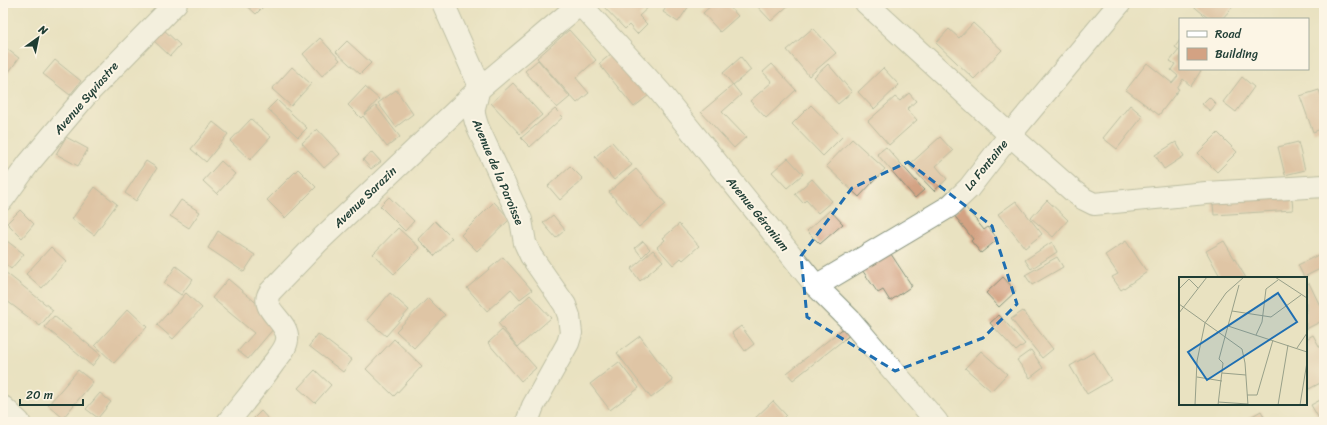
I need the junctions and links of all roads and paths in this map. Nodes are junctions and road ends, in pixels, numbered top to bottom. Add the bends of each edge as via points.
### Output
1 (176, 3) edge
2 (444, 3) edge
3 (580, 3) edge
4 (866, 3) edge
5 (1120, 3) edge
6 (479, 89) junction
7 (1010, 135) junction
8 (1324, 186) edge
9 (3, 199) edge
10 (816, 286) junction
11 (3, 407) edge
12 (19, 422) edge
13 (228, 422) edge
14 (527, 422) edge
15 (937, 422) edge

1 - 9 street, Avenue Syviastre via 88,93 29,163
2 - 6 street
3 - 6 street, Avenue Sarazin
3 - 10 street, Avenue Géranium via 660,92
4 - 7 street
5 - 7 street, La Fontaine
6 - 13 street, Avenue Sarazin via 319,241 270,292 267,304 286,332 286,343 268,371
6 - 14 street, Avenue de la Paroisse via 473,109 475,119 521,220 525,243 531,256 565,305 569,316 571,333 568,343
7 - 8 street via 1073,191 1094,204 1206,193
7 - 10 street, La Fontaine via 969,188 950,206
10 - 15 street, Avenue Géranium via 850,320
11 - 12 street

